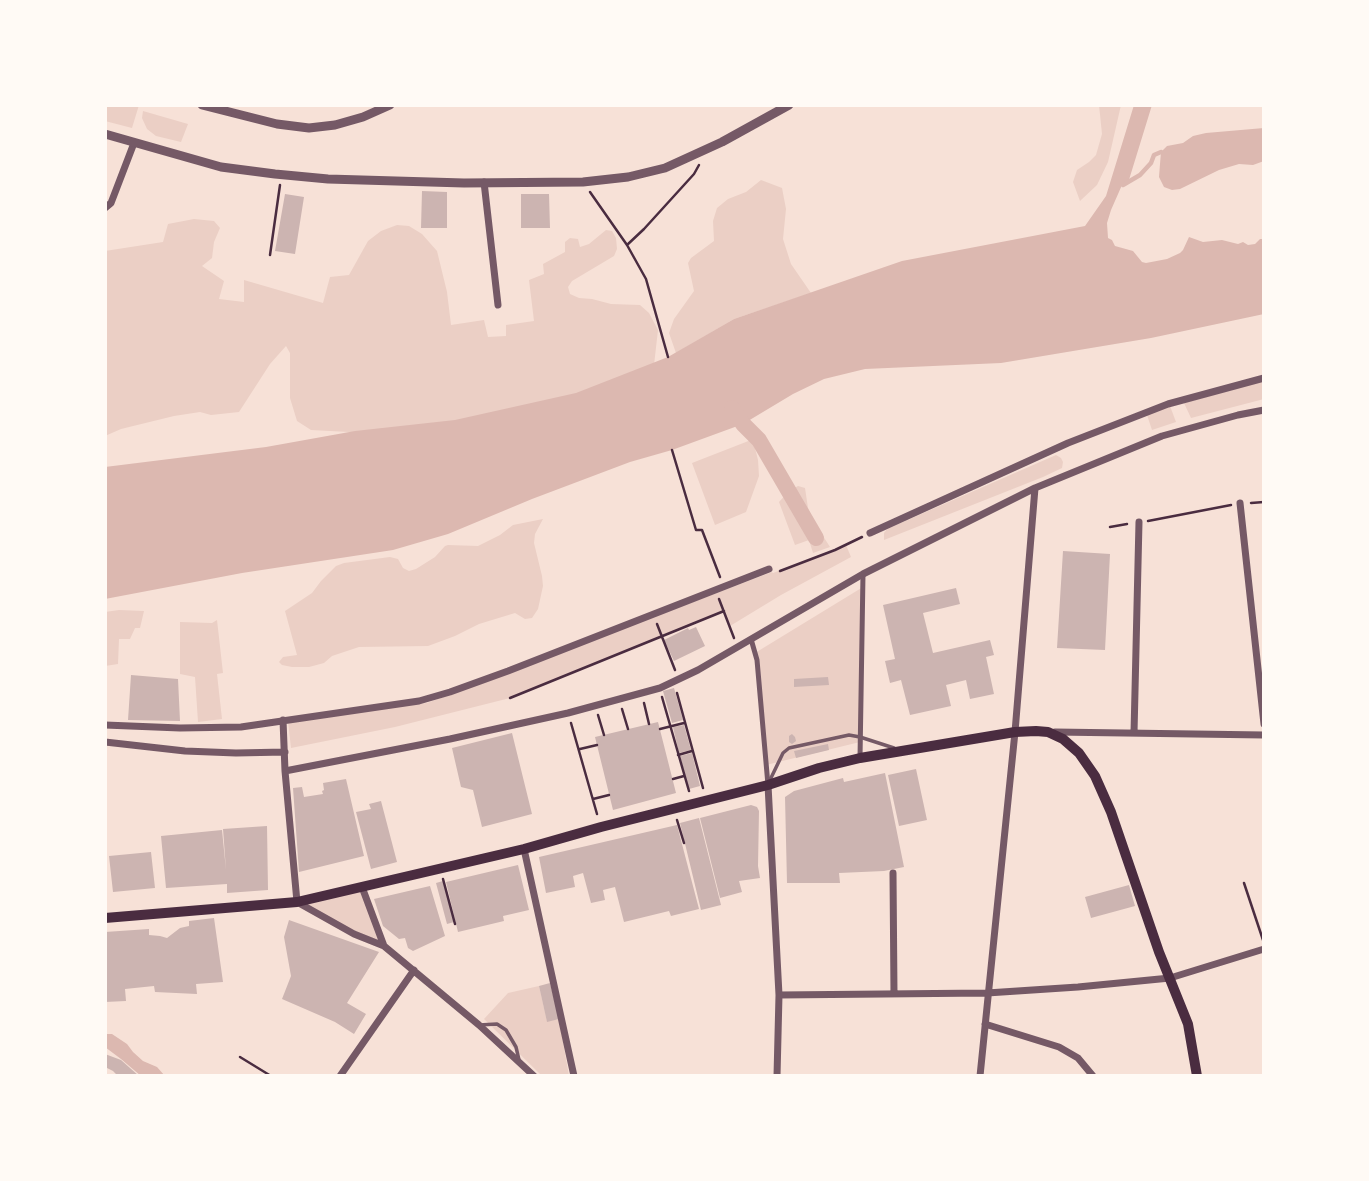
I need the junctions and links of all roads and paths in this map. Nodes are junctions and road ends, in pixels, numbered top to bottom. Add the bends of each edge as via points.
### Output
1 (202, 105) edge
2 (390, 105) edge
3 (789, 105) edge
4 (105, 134) edge
5 (134, 143) junction
6 (710, 147) junction
7 (282, 175) junction
8 (484, 182) junction
9 (583, 182) junction
10 (105, 208) edge
11 (627, 245) junction
12 (270, 255) dead end
13 (498, 305) dead end
14 (668, 357) dead end
15 (1264, 378) edge
16 (1264, 410) edge
17 (672, 450) dead end
18 (1035, 488) junction
19 (1264, 502) edge
20 (1240, 503) junction
21 (1139, 522) junction
22 (1110, 527) dead end
23 (870, 533) joint
24 (769, 569) joint
25 (863, 574) junction
26 (723, 586) junction
27 (715, 589) junction
28 (724, 611) junction
29 (652, 614) junction
30 (662, 636) junction
31 (751, 639) junction
32 (737, 647) junction
33 (676, 681) junction
34 (660, 688) junction
35 (641, 693) junction
36 (510, 698) dead end
37 (620, 699) junction
38 (595, 705) junction
39 (568, 713) junction
40 (283, 720) junction
41 (685, 723) junction
42 (649, 724) dead end
43 (1264, 724) edge
44 (105, 725) edge
45 (670, 727) junction
46 (628, 729) dead end
47 (660, 729) dead end
48 (1015, 732) junction
49 (1048, 732) junction
50 (1134, 733) junction
51 (604, 735) dead end
52 (1264, 735) edge
53 (860, 737) junction
54 (105, 743) edge
55 (597, 745) dead end
56 (578, 749) junction
57 (692, 751) junction
58 (902, 751) junction
59 (285, 752) junction
60 (678, 755) junction
61 (860, 758) junction
62 (285, 771) junction
63 (684, 776) junction
64 (673, 779) dead end
65 (768, 785) junction
66 (609, 795) dead end
67 (593, 799) junction
68 (706, 801) junction
69 (692, 805) junction
70 (678, 825) dead end
71 (601, 827) junction
72 (684, 843) dead end
73 (524, 849) junction
74 (440, 869) junction
75 (893, 873) dead end
76 (1244, 883) dead end
77 (362, 887) junction
78 (297, 902) junction
79 (105, 918) edge
80 (456, 924) dead end
81 (1264, 943) edge
82 (384, 946) junction
83 (1264, 949) edge
84 (414, 970) junction
85 (1170, 978) junction
86 (987, 993) junction
87 (894, 994) junction
88 (779, 995) junction
89 (985, 1024) junction
90 (479, 1026) junction
91 (240, 1057) dead end
92 (519, 1062) junction
93 (271, 1076) edge
94 (340, 1076) edge
95 (534, 1076) edge
96 (574, 1076) edge
97 (777, 1076) edge
98 (980, 1076) edge
99 (1093, 1076) edge
100 (1197, 1076) edge

1 - 2 street via 309,128 335,125
3 - 6 street
4 - 5 street
5 - 7 street via 221,167
5 - 10 street
6 - 9 street via 665,168
6 - 11 path via 694,174
7 - 8 street
7 - 12 path
8 - 9 street
8 - 13 street
9 - 11 path
11 - 14 path via 646,279
15 - 23 street via 1168,404
16 - 18 street via 1162,436
17 - 26 path via 696,530 702,530
18 - 25 street
18 - 48 street
19 - 20 path
20 - 21 path
20 - 43 street
21 - 22 path
21 - 50 street
23 - 24 path via 773,573
24 - 26 street
25 - 31 street
25 - 53 street
26 - 27 street
27 - 28 path
27 - 29 street
28 - 30 path
28 - 32 path
29 - 30 path
29 - 40 street via 419,701
30 - 33 path
30 - 36 path
31 - 32 street
31 - 65 street via 757,660
32 - 33 street
33 - 34 street
33 - 41 path
34 - 35 street
34 - 45 path
35 - 37 street
35 - 42 path
37 - 38 street
37 - 46 path
38 - 39 street
38 - 51 path
39 - 56 path
39 - 62 street
40 - 44 street via 209,729
40 - 59 street
41 - 45 path
41 - 57 path
45 - 47 path
45 - 60 path
48 - 49 main road
48 - 58 main road
48 - 86 street
49 - 50 street
49 - 85 main road via 1079,753 1095,776
50 - 52 street
53 - 58 lane
53 - 61 street
53 - 65 lane via 843,735 787,749
54 - 59 street via 185,751
55 - 56 path
56 - 67 path
57 - 60 path
57 - 68 path
58 - 61 main road
59 - 62 street
60 - 63 path
61 - 65 main road
62 - 78 street
63 - 64 path
63 - 69 path
65 - 68 main road
65 - 88 street
66 - 67 path
67 - 71 path
68 - 69 main road
69 - 71 main road
70 - 72 path
71 - 73 main road
73 - 74 main road
73 - 96 street
74 - 77 main road
74 - 80 path
75 - 87 street
76 - 81 path
77 - 78 main road
77 - 82 street
78 - 79 main road
78 - 82 street
82 - 84 street
83 - 85 street
84 - 90 street
84 - 94 street
85 - 86 street
85 - 100 main road via 1188,1024
86 - 87 street
86 - 89 street
87 - 88 street
88 - 97 street
89 - 98 street
89 - 99 street via 1059,1047 1078,1058
90 - 92 street
90 - 92 lane via 497,1024 506,1030
91 - 93 path
92 - 95 street

